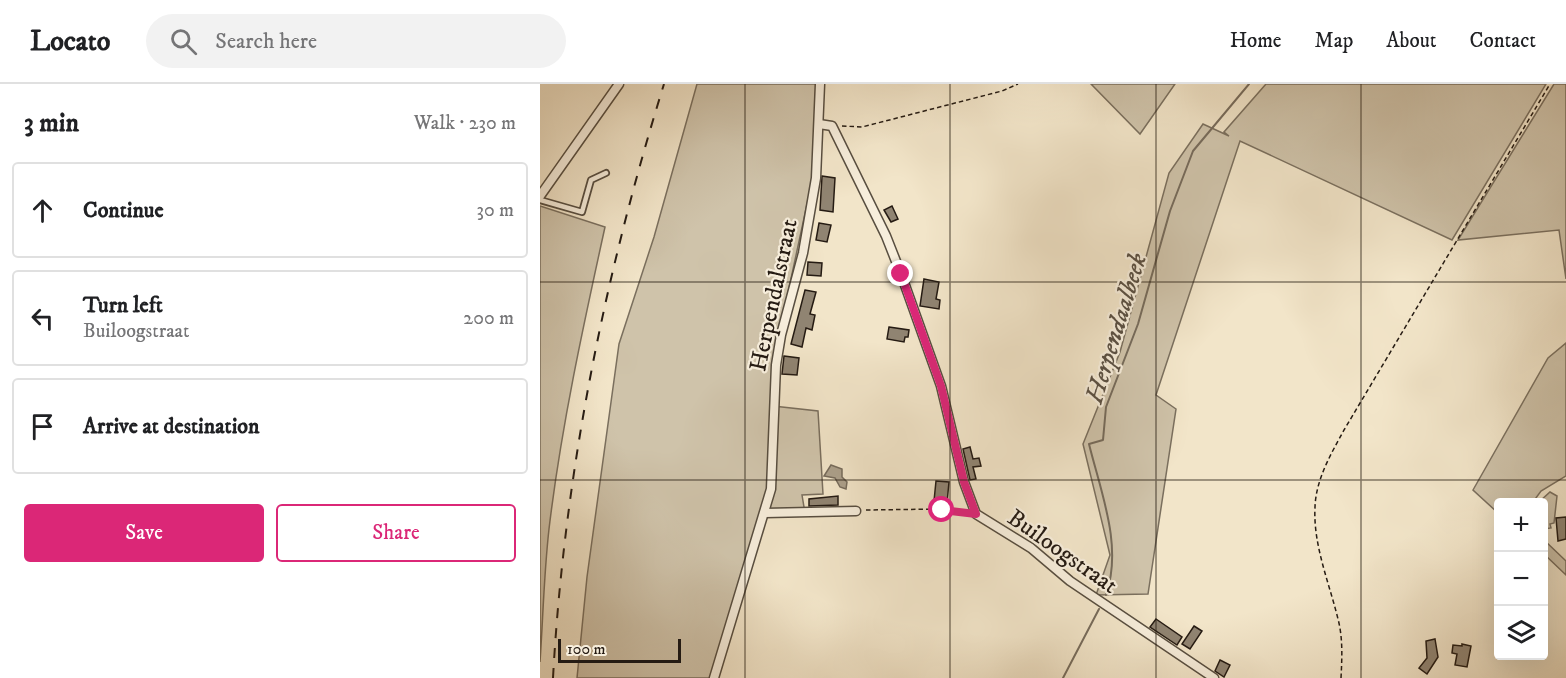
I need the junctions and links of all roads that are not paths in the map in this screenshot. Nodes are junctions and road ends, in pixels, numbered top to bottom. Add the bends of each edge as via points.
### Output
1 (619, 84) edge
2 (820, 84) edge
3 (819, 124) junction
4 (606, 173) dead end
5 (540, 198) edge
6 (856, 511) road end
7 (765, 513) junction
8 (714, 678) edge
9 (1214, 678) edge

1 - 5 street
2 - 3 street, Herpendalstraat
3 - 7 street, Herpendalstraat via 816,178 803,253 776,364 771,489
3 - 9 street, Builoogstraat via 832,126 886,236 941,386 964,482 976,514 1031,548 1070,581
4 - 5 lane via 591,180 582,212
6 - 7 street
7 - 8 street, Herpendalstraat

